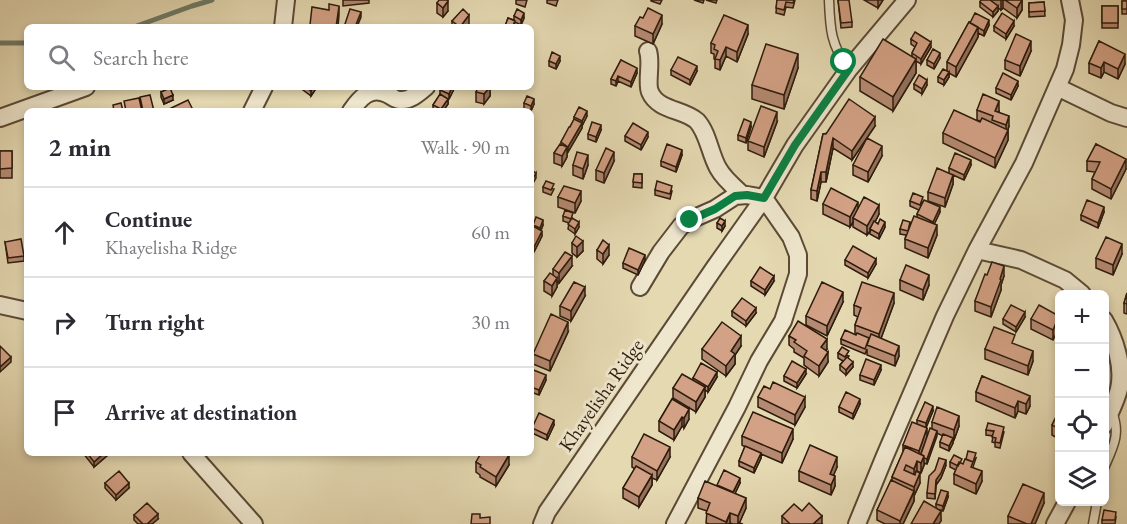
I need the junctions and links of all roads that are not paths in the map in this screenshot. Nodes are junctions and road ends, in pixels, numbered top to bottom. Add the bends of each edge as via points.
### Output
1 (286, 0) edge
2 (829, 0) edge
3 (907, 0) edge
4 (1070, 0) edge
5 (283, 24) edge
6 (648, 51) dead end
7 (849, 69) junction
8 (1057, 87) junction
9 (78, 90) edge
10 (262, 90) edge
11 (422, 90) edge
12 (28, 108) edge
13 (254, 108) edge
14 (353, 108) edge
15 (24, 109) edge
16 (0, 118) edge
17 (1127, 118) edge
18 (743, 195) junction
19 (764, 198) junction
20 (978, 250) junction
21 (640, 287) dead end
22 (1077, 290) edge
23 (0, 305) edge
24 (24, 310) edge
25 (1109, 331) edge
26 (1109, 414) edge
27 (1109, 418) edge
28 (1109, 454) edge
29 (194, 456) edge
30 (1064, 506) edge
31 (1096, 506) edge
32 (254, 524) edge
33 (542, 524) edge
34 (675, 524) edge
35 (857, 524) edge
36 (1055, 524) edge
37 (1094, 524) edge

1 - 5 street
2 - 7 lane via 833,41
3 - 7 street, Khayelisha Ridge
4 - 8 street via 1074,20 1071,45
6 - 18 street via 650,92 664,106 698,123 722,175
7 - 19 street, Khayelisha Ridge via 795,145
8 - 17 street
8 - 20 street via 1024,163
9 - 12 street
10 - 13 street
11 - 14 street via 402,100 370,92
15 - 16 street
18 - 19 street
18 - 21 street via 681,226
19 - 33 street, Khayelisha Ridge via 594,441
19 - 34 street via 791,237 798,255 798,274 783,321
20 - 22 street via 1022,260
20 - 35 street via 945,316
23 - 24 street
25 - 26 street via 1120,366 1119,388
27 - 28 lane via 1117,424 1117,432
29 - 32 street
30 - 36 street
31 - 37 lane

